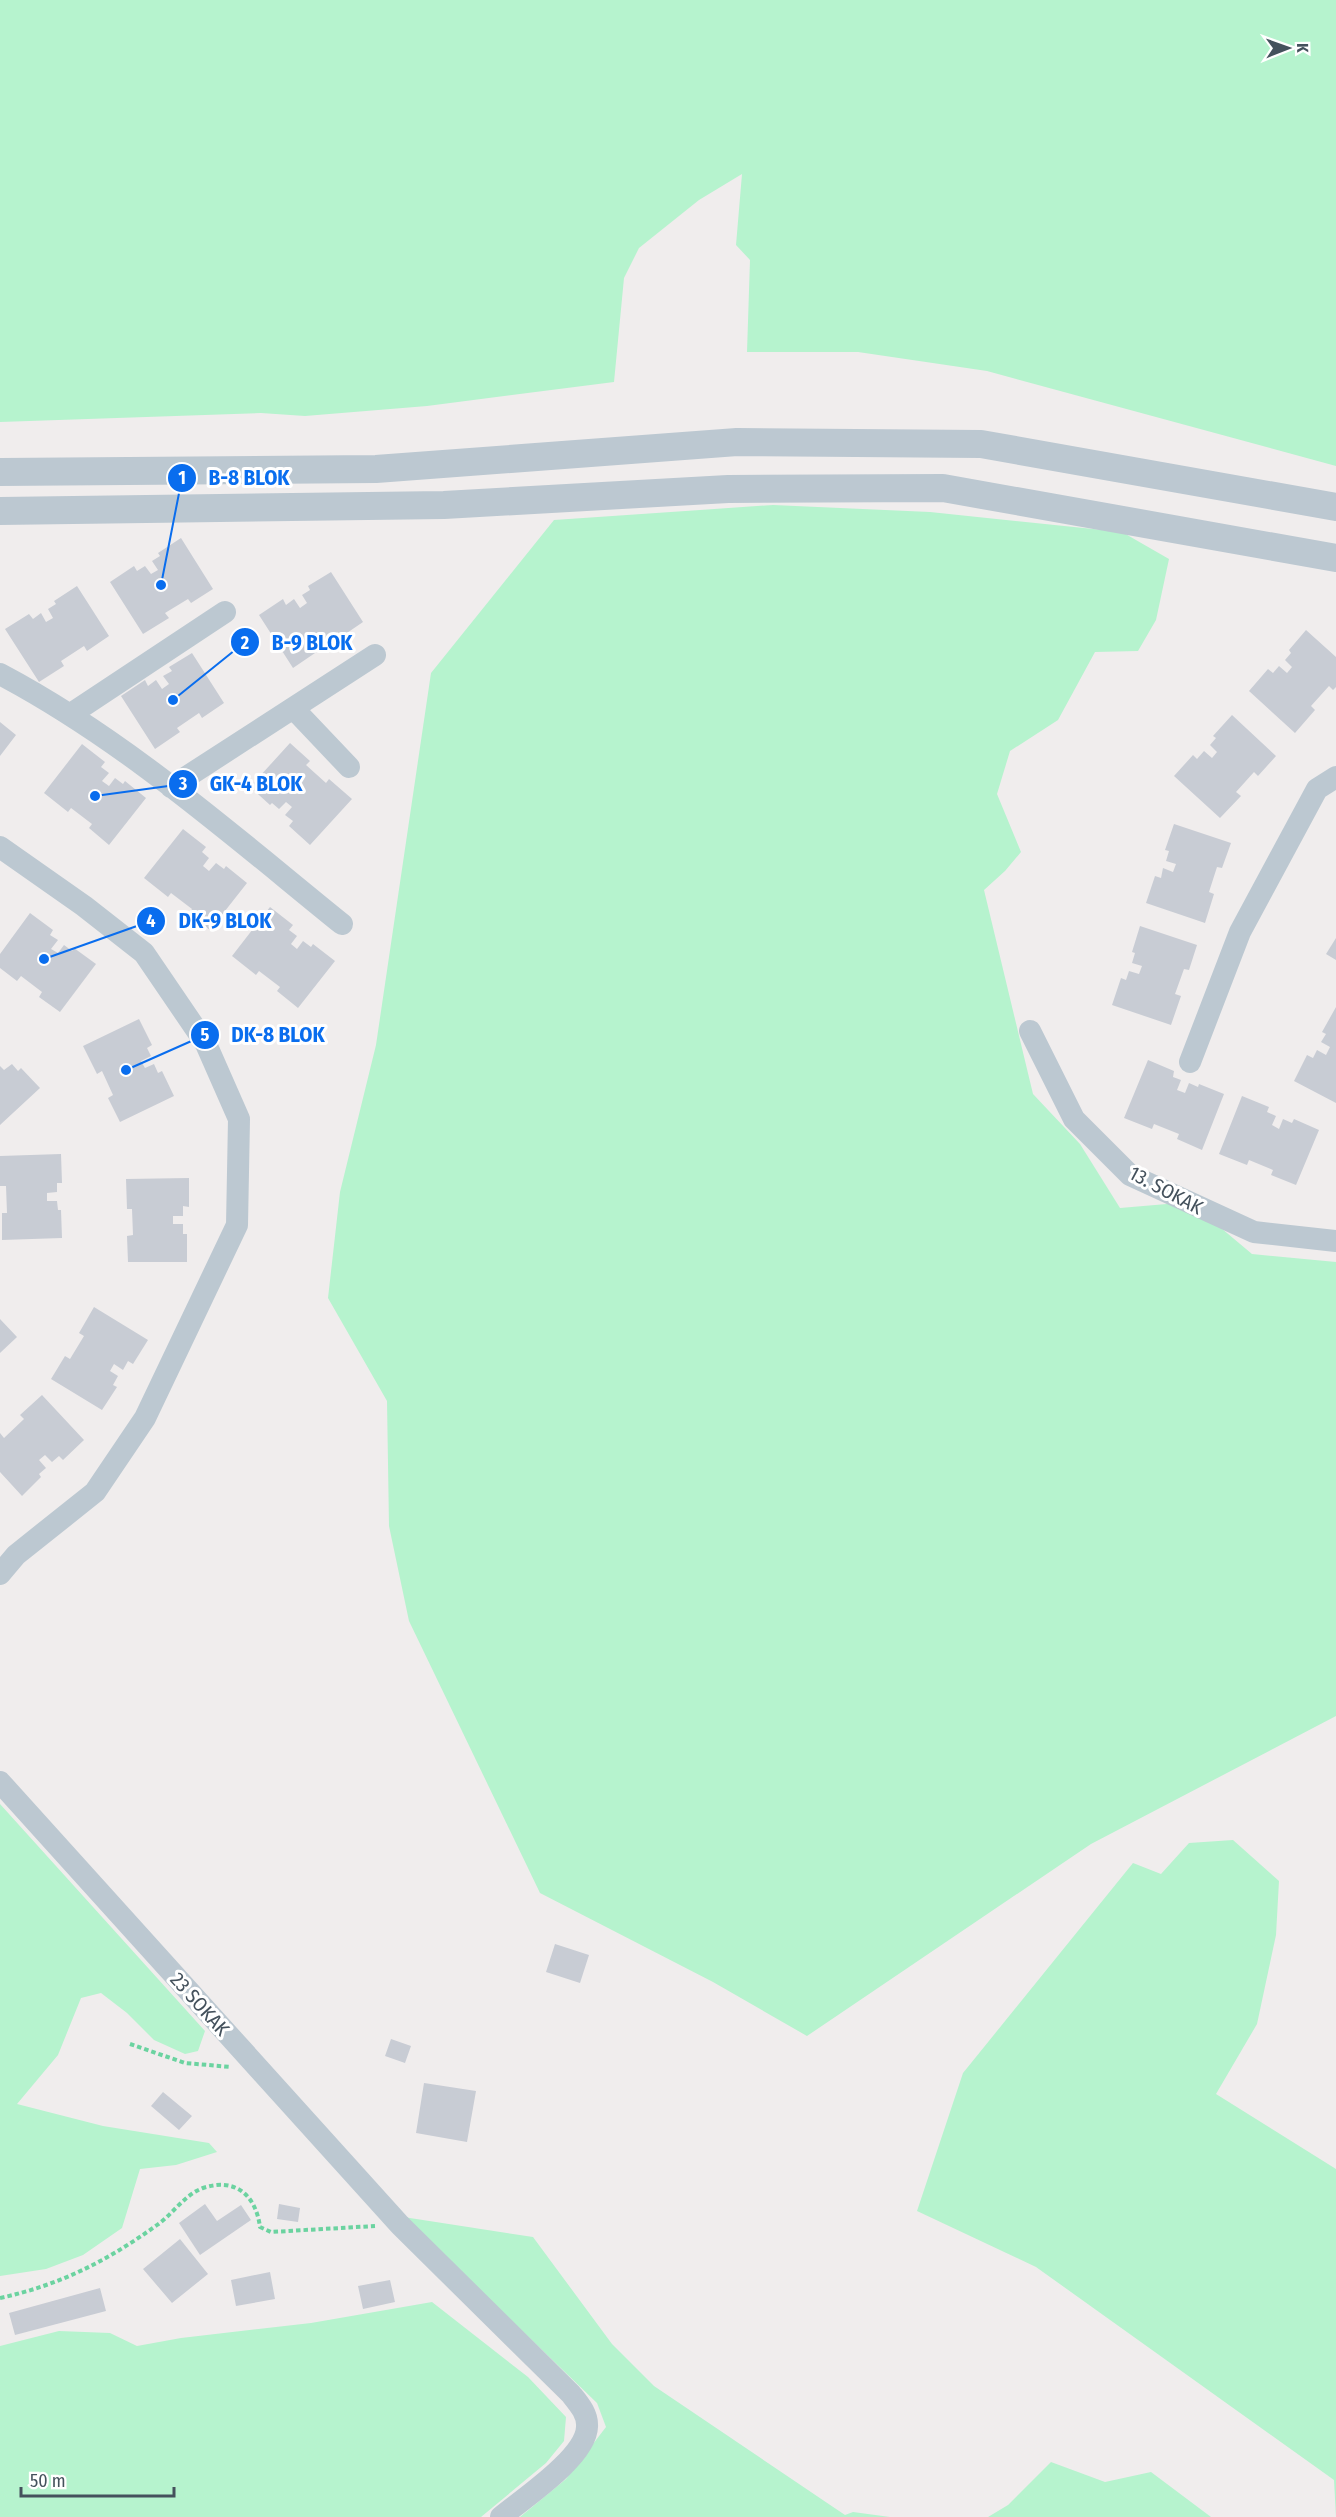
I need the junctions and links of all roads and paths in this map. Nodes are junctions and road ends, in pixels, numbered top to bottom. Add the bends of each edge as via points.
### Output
1 (0, 472) edge
2 (1336, 507) edge
3 (0, 511) edge
4 (1336, 558) edge
5 (225, 612) dead end
6 (375, 655) dead end
7 (0, 674) edge
8 (293, 708) junction
9 (71, 714) junction
10 (349, 767) dead end
11 (1336, 777) edge
12 (171, 787) junction
13 (0, 847) edge
14 (342, 924) dead end
15 (1030, 1031) dead end
16 (1190, 1062) dead end
17 (1336, 1241) edge
18 (0, 1574) edge
19 (0, 1782) edge
20 (130, 2044) dead end
21 (236, 2068) dead end
22 (399, 2225) junction
23 (0, 2298) edge
24 (501, 2517) edge

1 - 2 street via 376,469 737,442 981,444
3 - 4 street via 444,505 728,489 944,488
5 - 9 street
6 - 8 street
7 - 9 street
8 - 10 street
8 - 12 street
9 - 12 street
11 - 16 street via 1317,789 1240,932
12 - 14 street
13 - 18 street via 144,953 206,1044 239,1119 237,1225 145,1418 95,1492 16,1555
15 - 17 street, 13. SOKAK via 1074,1119 1130,1175 1254,1232
19 - 22 street, 23 SOKAK
20 - 21 path via 185,2063
22 - 23 path via 271,2232 260,2227 252,2199 240,2189 225,2185 203,2188 126,2247 82,2272
22 - 24 street, 23 SOKAK via 571,2394 587,2420 583,2444 569,2460

